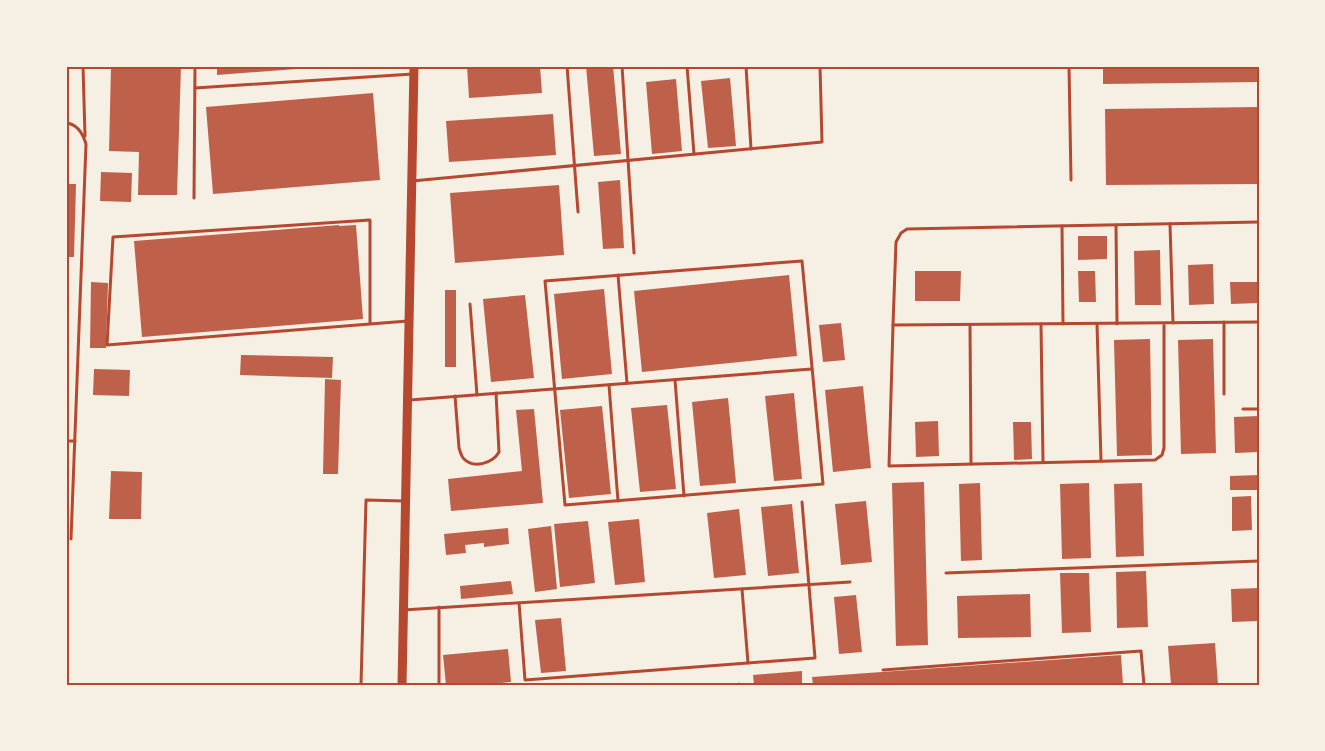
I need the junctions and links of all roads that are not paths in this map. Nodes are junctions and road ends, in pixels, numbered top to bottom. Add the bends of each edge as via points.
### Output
1 (83, 66) edge
2 (195, 66) edge
3 (567, 66) edge
4 (622, 66) edge
5 (688, 66) edge
6 (746, 66) edge
7 (820, 66) edge
8 (1069, 66) edge
9 (413, 70) edge
10 (194, 88) junction
11 (66, 123) edge
12 (86, 144) junction
13 (751, 149) junction
14 (694, 154) junction
15 (628, 160) junction
16 (575, 166) junction
17 (1071, 180) dead end
18 (411, 181) junction
19 (194, 198) dead end
20 (578, 212) dead end
21 (1259, 222) edge
22 (1170, 224) junction
23 (1116, 225) junction
24 (1062, 226) junction
25 (634, 253) dead end
26 (618, 275) junction
27 (470, 304) dead end
28 (408, 321) junction
29 (1224, 322) junction
30 (1259, 322) edge
31 (1164, 323) junction
32 (1173, 323) junction
33 (370, 324) junction
34 (1041, 324) junction
35 (1063, 324) junction
36 (1097, 324) junction
37 (1117, 324) junction
38 (893, 325) junction
39 (970, 325) junction
40 (812, 369) junction
41 (675, 380) junction
42 (627, 384) junction
43 (608, 385) junction
44 (554, 389) junction
45 (496, 393) junction
46 (1224, 394) dead end
47 (476, 395) junction
48 (455, 396) junction
49 (406, 400) junction
50 (1243, 409) dead end
51 (1259, 409) edge
52 (66, 441) edge
53 (75, 441) junction
54 (1100, 461) junction
55 (1043, 462) junction
56 (971, 464) junction
57 (684, 496) junction
58 (405, 500) junction
59 (618, 501) junction
60 (802, 502) dead end
61 (71, 539) dead end
62 (1259, 561) edge
63 (946, 573) dead end
64 (850, 582) dead end
65 (809, 585) junction
66 (742, 589) junction
67 (519, 602) junction
68 (439, 607) junction
69 (403, 610) junction
70 (748, 662) junction
71 (883, 670) dead end
72 (361, 685) edge
73 (402, 685) edge
74 (439, 685) edge
75 (1144, 685) edge

1 - 12 lane
2 - 10 lane
3 - 16 lane
4 - 15 lane
5 - 14 lane
6 - 13 lane
7 - 13 lane via 822,142
8 - 17 lane
9 - 10 lane
9 - 18 street
10 - 19 lane
11 - 12 lane via 78,128
12 - 53 lane
13 - 14 lane
14 - 15 lane
15 - 16 lane
15 - 25 lane
16 - 18 lane
16 - 20 lane
18 - 28 street
21 - 22 lane
22 - 23 lane
22 - 32 lane
23 - 24 lane
23 - 37 lane
24 - 35 lane
24 - 38 lane via 907,229 896,242
26 - 40 lane via 802,261
26 - 42 lane
26 - 44 lane via 545,280
27 - 47 lane
28 - 33 lane
28 - 49 street
29 - 30 lane
29 - 32 lane
29 - 46 lane
31 - 32 lane
31 - 37 lane
31 - 54 lane via 1162,455 1155,460
33 - 33 lane via 107,345 113,237 370,220
34 - 35 lane
34 - 39 lane
34 - 55 lane
35 - 36 lane
36 - 37 lane
36 - 54 lane
38 - 39 lane
38 - 56 lane via 889,466
39 - 56 lane
40 - 41 lane
40 - 57 lane via 823,484
41 - 42 lane
41 - 57 lane
42 - 43 lane
43 - 44 lane
43 - 59 lane
44 - 45 lane
44 - 59 lane via 565,505
45 - 47 lane
45 - 48 lane via 499,452 496,458 475,464 468,462 460,453
47 - 48 lane
48 - 49 lane
49 - 58 street
50 - 51 lane
52 - 53 lane
53 - 61 lane
54 - 55 lane
55 - 56 lane
57 - 59 lane
58 - 69 street
58 - 72 lane via 366,500
60 - 65 lane
62 - 63 lane
64 - 65 lane
65 - 66 lane
65 - 70 lane via 815,658
66 - 67 lane
66 - 70 lane
67 - 68 lane
67 - 70 lane via 525,680
68 - 69 lane
68 - 74 lane
69 - 73 street
71 - 75 lane via 1141,651

